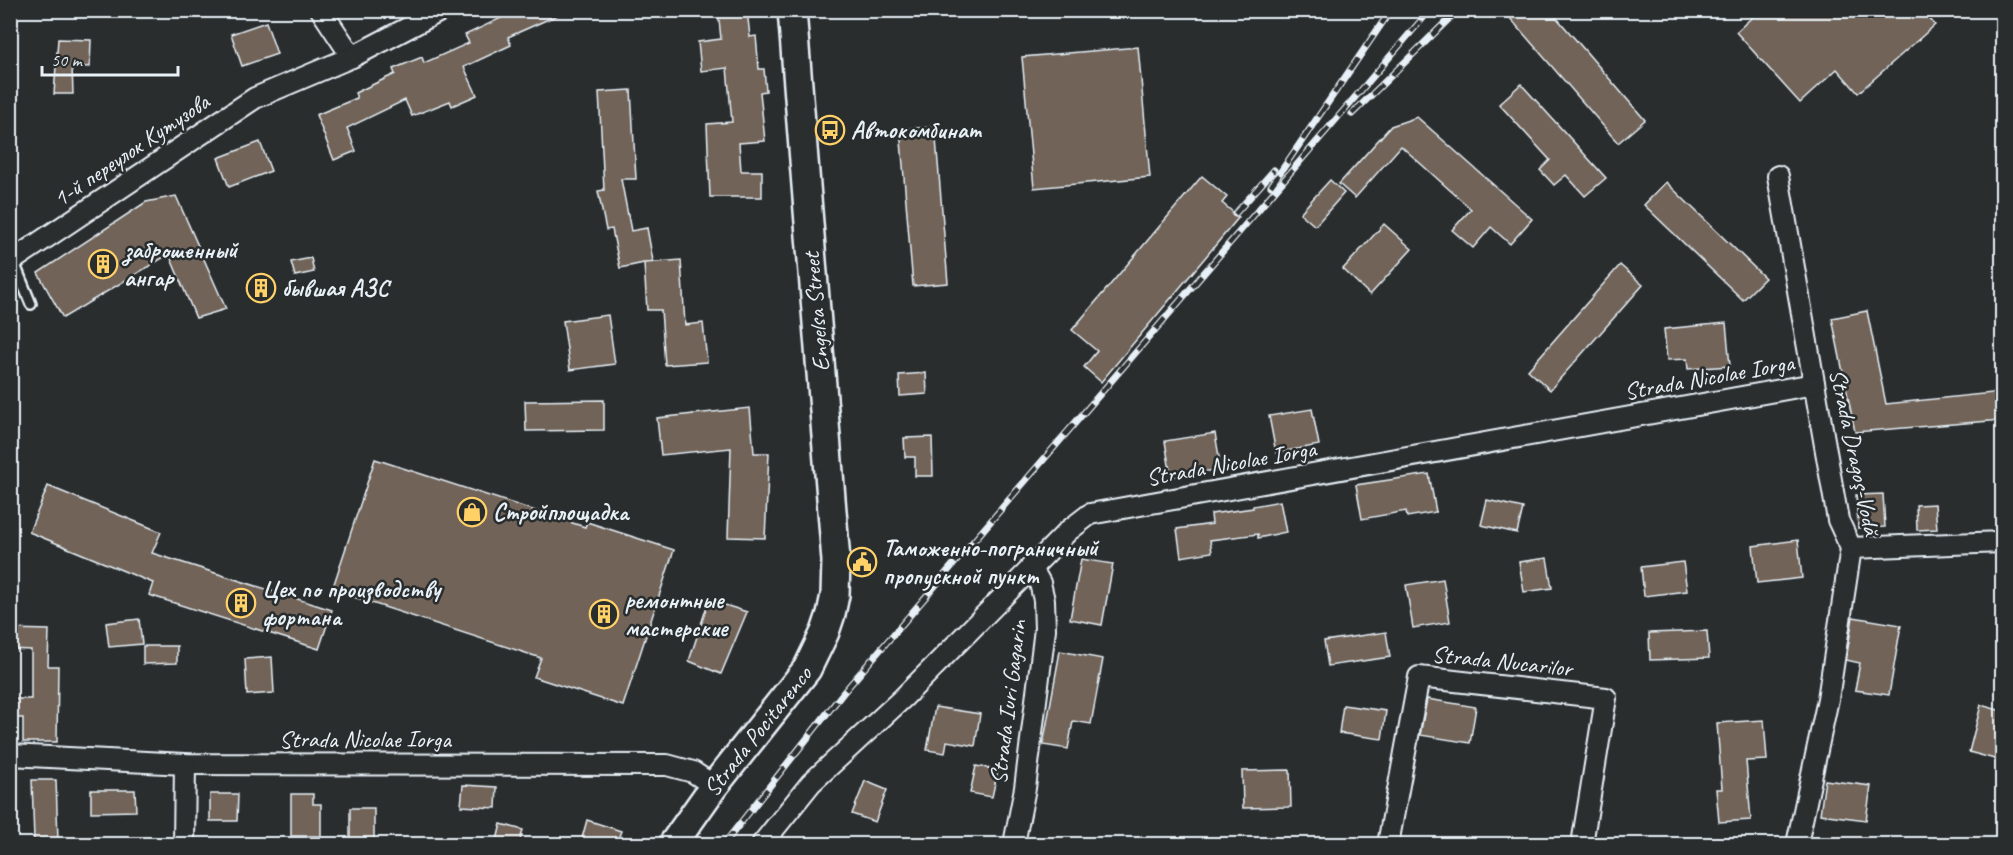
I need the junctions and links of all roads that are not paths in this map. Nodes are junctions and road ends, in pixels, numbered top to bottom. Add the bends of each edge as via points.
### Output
1 (321, 10) edge
2 (442, 10) edge
3 (792, 10) edge
4 (352, 57) junction
5 (1778, 176) dead end
6 (13, 260) joint
7 (31, 304) dead end
8 (1814, 384) junction
9 (2002, 542) edge
10 (1851, 548) junction
11 (1031, 567) junction
12 (831, 614) joint
13 (10, 755) edge
14 (185, 764) junction
15 (714, 786) junction
16 (184, 844) edge
17 (674, 844) edge
18 (762, 844) edge
19 (1014, 844) edge
20 (1388, 844) edge
21 (1582, 844) edge
22 (1797, 844) edge

1 - 4 street
2 - 4 street, 1-й переулок Кутузова
3 - 12 street, Engelsa Street via 837,561
4 - 6 street, 1-й переулок Кутузова via 255,98
5 - 8 street, Strada Dragoş-Vodă
6 - 7 lane
8 - 10 street, Strada Dragoş-Vodă via 1839,520
8 - 11 street, Strada Nicolae Iorga via 1090,514
9 - 10 street
10 - 22 street, Strada Dragoş-Vodă via 1828,699
11 - 18 street, Strada Nicolae Iorga via 903,698 811,783
11 - 19 street, Strada Iuri Gagarin via 1044,600 1045,629
12 - 15 street, Strada Pocitarenco via 807,669
13 - 14 street, Strada Nicolae Iorga
14 - 15 street, Strada Nicolae Iorga via 668,765 693,772
14 - 16 street
15 - 17 street, Strada Pocitarenco
20 - 21 street, Strada Nucarilor via 1419,677 1606,698

